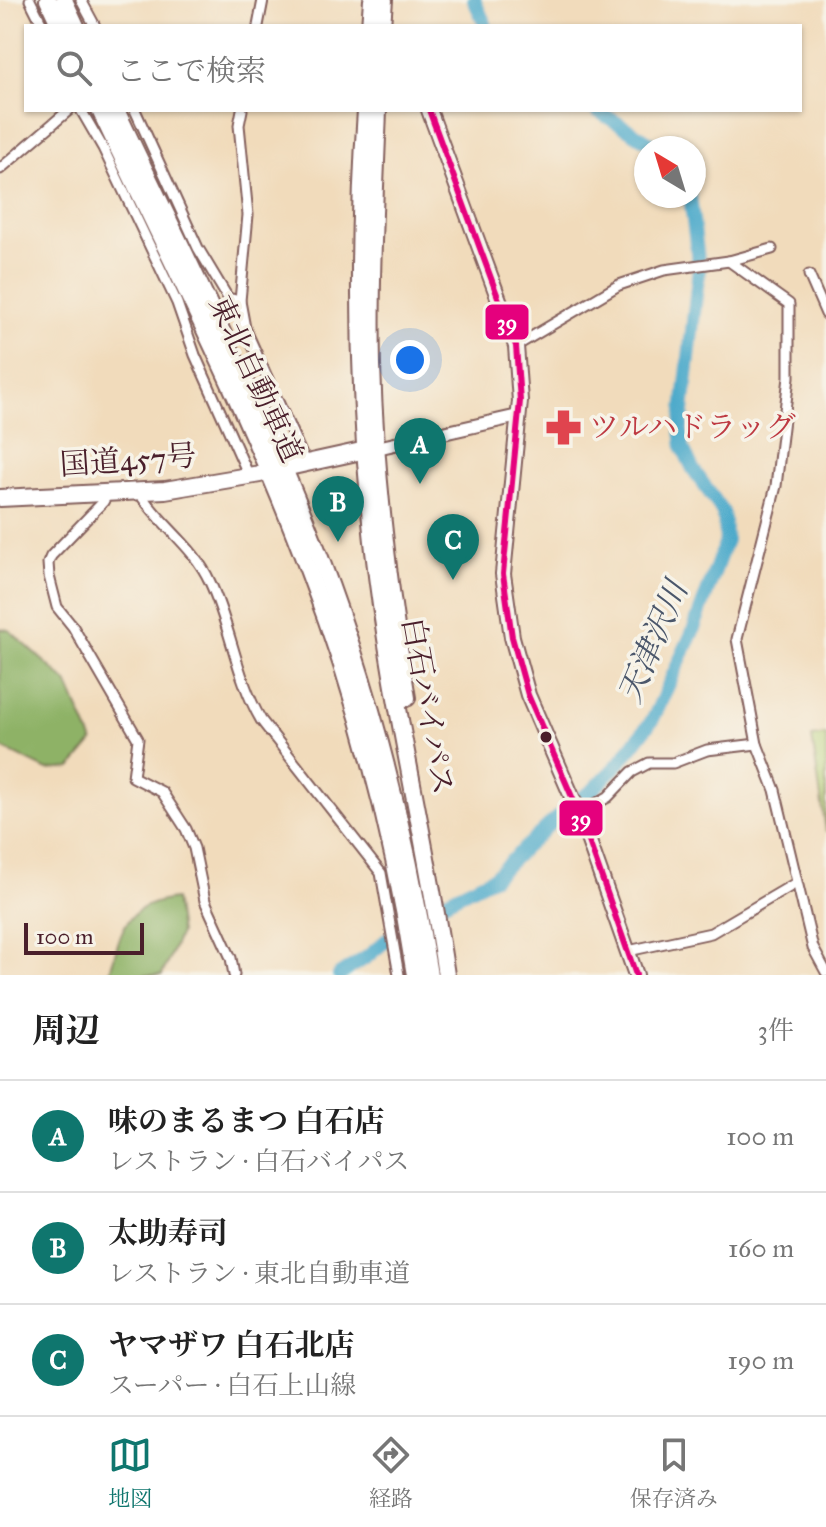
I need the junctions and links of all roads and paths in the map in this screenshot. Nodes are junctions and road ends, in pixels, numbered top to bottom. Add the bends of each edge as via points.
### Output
1 (30, 0) edge
2 (48, 0) edge
3 (64, 0) edge
4 (81, 0) edge
5 (263, 0) edge
6 (372, 0) edge
7 (384, 0) edge
8 (42, 24) edge
9 (59, 24) edge
10 (75, 24) edge
11 (94, 24) edge
12 (258, 24) edge
13 (370, 24) edge
14 (382, 24) edge
15 (67, 112) edge
16 (82, 112) edge
17 (101, 112) edge
18 (117, 112) edge
19 (136, 112) edge
20 (242, 112) edge
21 (366, 112) edge
22 (378, 112) edge
23 (430, 112) edge
24 (0, 169) edge
25 (772, 249) dead end
26 (729, 261) junction
27 (809, 275) dead end
28 (240, 301) junction
29 (826, 314) edge
30 (516, 346) junction
31 (518, 416) junction
32 (371, 449) junction
33 (299, 465) joint
34 (255, 475) joint
35 (138, 491) junction
36 (108, 492) junction
37 (0, 498) edge
38 (757, 744) junction
39 (575, 805) junction
40 (796, 883) junction
41 (404, 910) junction
42 (442, 914) junction
43 (408, 934) junction
44 (628, 951) junction
45 (826, 972) edge
46 (234, 975) edge
47 (399, 975) edge
48 (415, 975) edge
49 (429, 975) edge
50 (446, 975) edge
51 (456, 975) edge
52 (636, 975) edge

1 - 8 street
2 - 9 highway
3 - 10 highway
4 - 11 street
5 - 12 street
6 - 13 highway
7 - 14 highway
15 - 24 street
16 - 34 street
17 - 41 highway, 東北自動車道 via 240,407 310,574 363,734
18 - 41 highway, 東北自動車道 via 308,528 377,728 396,802
19 - 28 street via 198,248 228,298
20 - 28 street via 248,215
21 - 32 highway, 白石バイパス via 358,286
22 - 32 highway, 白石バイパス
23 - 30 main road
25 - 26 street
26 - 30 street via 664,270 619,285
26 - 38 street via 789,304 789,377 776,486 737,639
27 - 29 street
28 - 33 street via 245,328
30 - 31 main road
31 - 32 street
31 - 39 main road via 504,594 528,695
32 - 33 highway
32 - 42 highway, 白石バイパス
34 - 35 highway, 国道457号
35 - 36 highway, 国道457号
35 - 41 street via 195,556 209,580 261,720
36 - 37 highway, 国道457号
36 - 46 street via 51,556 51,591 138,739 133,777 162,792 186,829 205,901
38 - 39 street via 707,750 673,763 649,763 608,797
38 - 40 street via 775,790
39 - 44 main road
40 - 44 street via 711,933
40 - 45 street via 813,948
41 - 43 highway
41 - 43 street
42 - 50 highway, 白石バイパス
42 - 51 highway, 白石バイパス
43 - 47 street
43 - 48 highway
43 - 49 highway
44 - 52 main road

